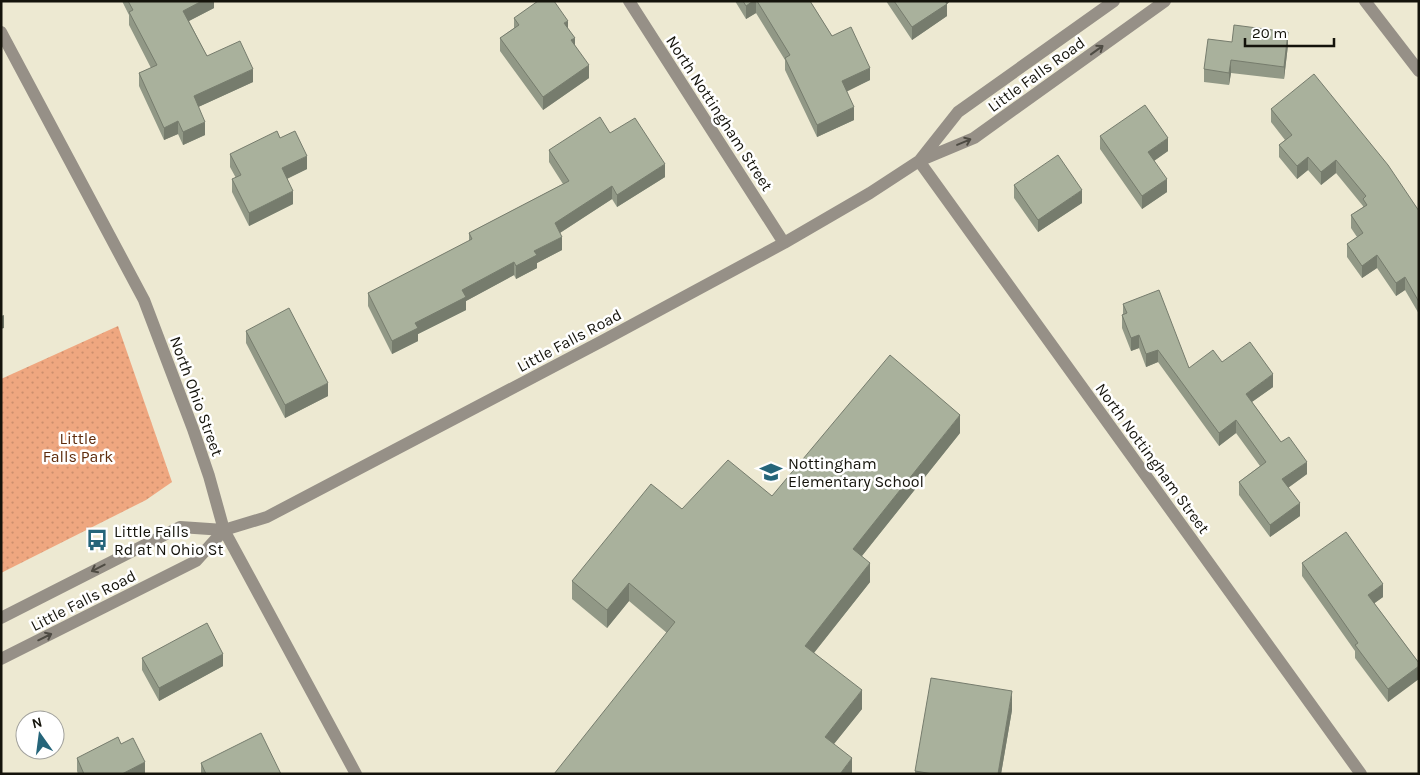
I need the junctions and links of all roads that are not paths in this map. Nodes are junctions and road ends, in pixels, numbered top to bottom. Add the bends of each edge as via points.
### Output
1 (629, 1) edge
2 (1114, 1) edge
3 (1165, 1) edge
4 (1365, 1) edge
5 (1, 32) edge
6 (1419, 71) edge
7 (919, 161) junction
8 (784, 243) junction
9 (224, 530) junction
10 (1, 618) edge
11 (1, 659) edge
12 (356, 774) edge
13 (1361, 774) edge

1 - 8 street, North Nottingham Street
2 - 7 street, Little Falls Road via 958,112
7 -> 3 street, Little Falls Road via 974,138
4 - 6 street
5 - 9 street, North Ohio Street via 144,300 193,429
7 - 8 street, Little Falls Road
7 - 13 street, North Nottingham Street
8 - 9 street, Little Falls Road via 267,517
9 -> 10 street, Little Falls Road via 180,527
11 -> 9 street, Little Falls Road via 196,561
9 - 12 street, North Ohio Street

